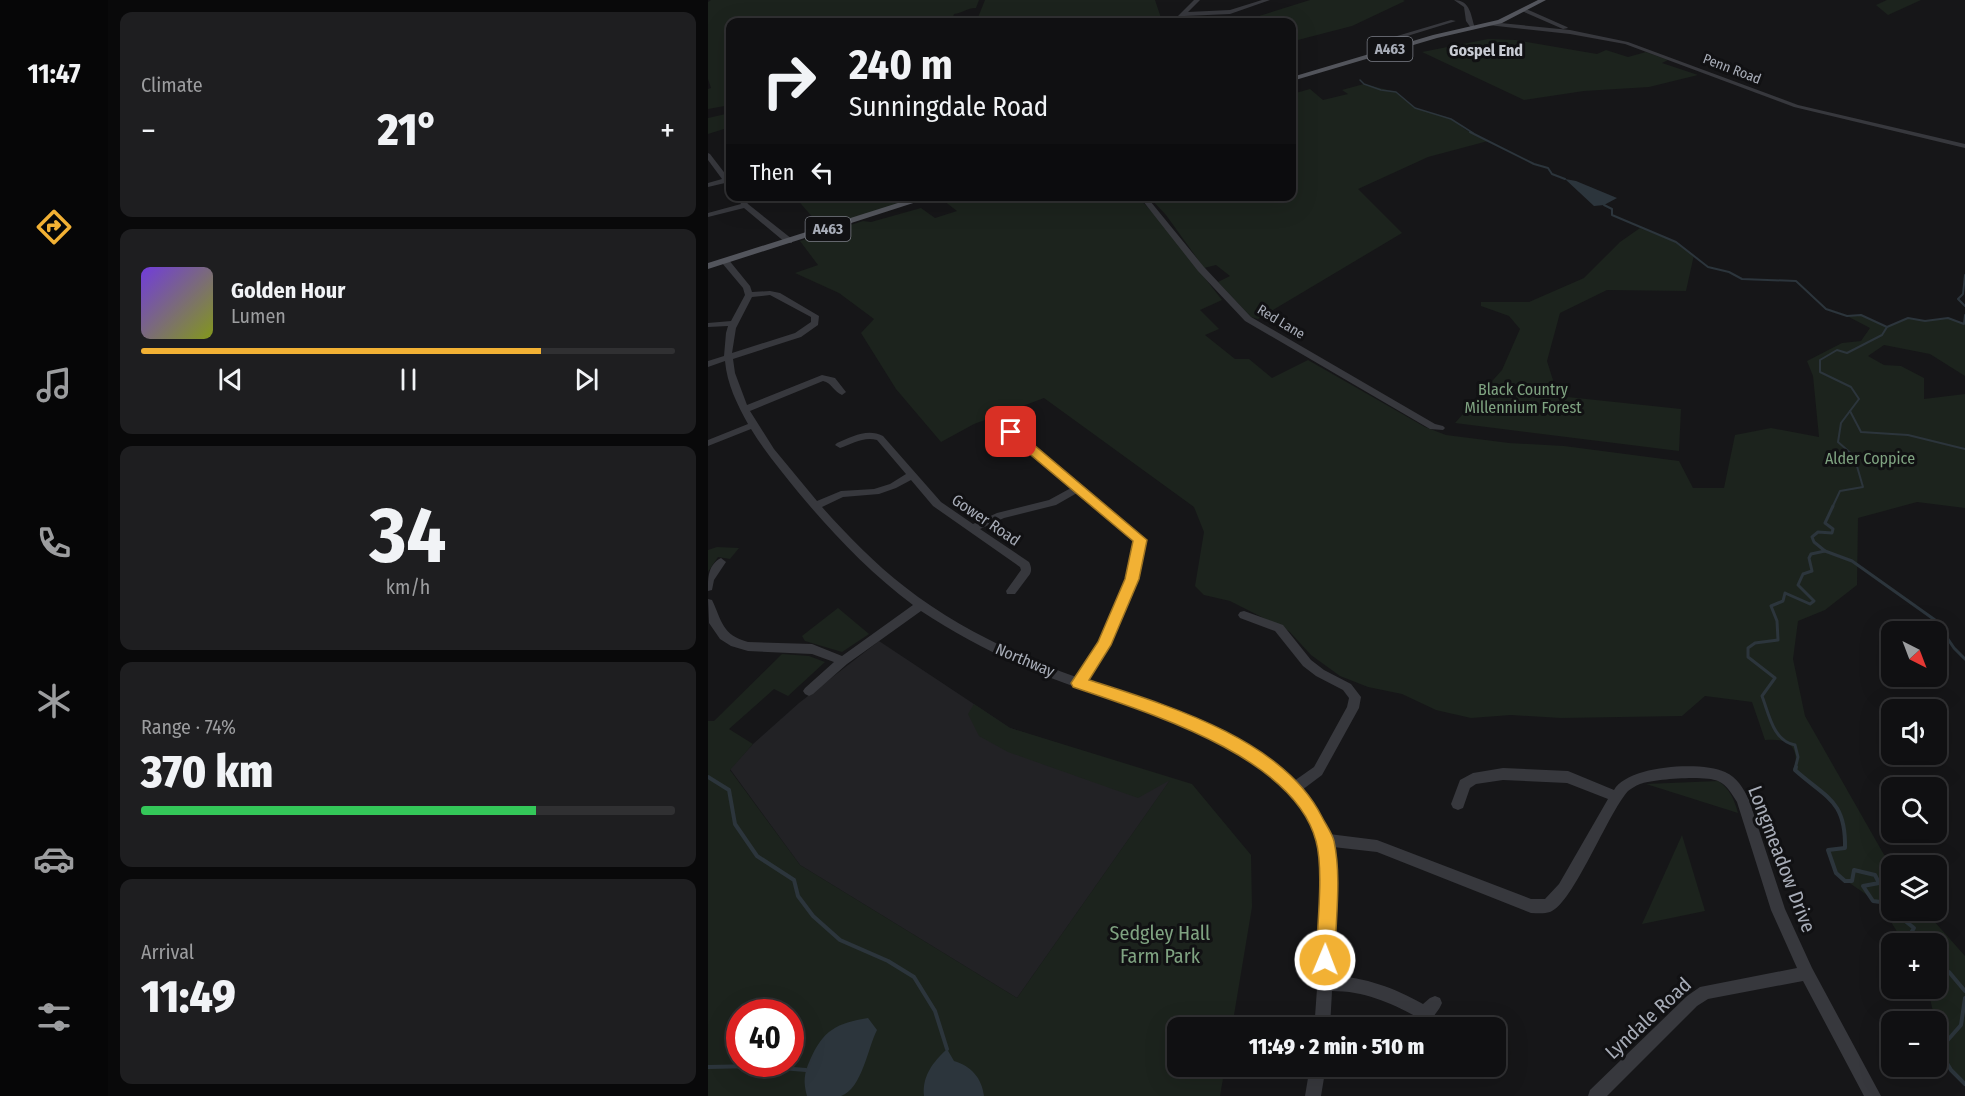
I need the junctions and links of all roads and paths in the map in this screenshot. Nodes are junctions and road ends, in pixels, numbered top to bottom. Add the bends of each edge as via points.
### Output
1 (1197, 0) edge
2 (1267, 0) edge
3 (1457, 0) edge
4 (1543, 0) edge
5 (1524, 10) junction
6 (1184, 14) junction
7 (1179, 18) edge
8 (1453, 21) dead end
9 (1490, 24) junction
10 (1473, 27) junction
11 (1570, 32) junction
12 (1398, 47) junction
13 (1296, 78) edge
14 (1965, 146) edge
15 (708, 155) edge
16 (726, 178) edge
17 (726, 182) edge
18 (708, 185) edge
19 (742, 201) edge
20 (915, 201) edge
21 (1147, 201) edge
22 (745, 205) junction
23 (708, 215) edge
24 (789, 241) junction
25 (725, 261) junction
26 (708, 266) edge
27 (749, 296) junction
28 (733, 323) junction
29 (708, 325) edge
30 (729, 357) junction
31 (708, 364) edge
32 (842, 392) dead end
33 (746, 409) junction
34 (994, 418) dead end
35 (754, 425) junction
36 (1440, 428) dead end
37 (708, 442) edge
38 (840, 445) dead end
39 (910, 476) junction
40 (1078, 488) junction
41 (815, 506) junction
42 (972, 529) junction
43 (721, 562) dead end
44 (708, 582) edge
45 (1011, 591) dead end
46 (708, 603) edge
47 (920, 606) junction
48 (1244, 615) dead end
49 (710, 621) edge
50 (843, 661) junction
51 (1079, 683) junction
52 (809, 690) dead end
53 (1294, 789) junction
54 (1617, 797) junction
55 (1458, 804) dead end
56 (1325, 840) junction
57 (1807, 973) junction
58 (1325, 983) junction
59 (1428, 1014) edge
60 (1323, 1017) edge
61 (1316, 1077) edge
62 (1313, 1096) edge
63 (1596, 1096) edge
64 (1873, 1096) edge

1 - 6 street
2 - 6 street via 1230,12
3 - 10 street via 1466,6
4 - 5 main road, A463
5 - 9 main road, A463
5 - 11 street
6 - 7 street
8 - 12 street via 1389,40
9 - 10 main road, A463
9 - 11 street, Penn Road
10 - 12 main road, A463
11 - 14 street, Penn Road via 1626,44 1796,106
12 - 13 main road, A463
15 - 16 street
17 - 18 street
19 - 22 street
20 - 24 main road, A463
21 - 36 street, Red Lane via 1201,269 1248,319
22 - 23 street
22 - 24 street
24 - 25 main road, A463
25 - 26 main road, A463
25 - 27 street
27 - 28 street, Northway
27 - 30 street via 770,292 815,316 815,323 798,335
28 - 29 street
28 - 30 street, Northway
30 - 31 street
30 - 33 street, Northway via 732,380
32 - 33 street via 832,380 822,378
33 - 35 street, Northway
34 - 40 street
35 - 37 street
35 - 41 street, Northway
38 - 39 street, Gower Road via 876,435
39 - 41 street via 875,492 841,494
39 - 42 street, Gower Road via 937,504
40 - 42 street via 1055,502 994,516
40 - 51 street via 1140,540 1132,579 1104,645
41 - 47 street, Northway via 872,567
42 - 45 street, Gower Road via 1025,565 1026,571
43 - 44 street
46 - 49 street
47 - 50 street
47 - 51 street, Northway via 981,641
48 - 53 street via 1279,628 1307,663 1347,687 1355,697 1353,708 1318,771
49 - 50 street via 721,635 739,644 812,649
50 - 52 street
51 - 53 street, Northway via 1143,704 1227,739 1250,752
53 - 56 street, Northway
54 - 55 street via 1569,777 1503,774 1473,778 1465,784
54 - 56 street, Longmeadow Drive via 1563,889 1548,906 1531,906 1377,846
54 - 57 street, Longmeadow Drive via 1629,782 1643,777 1706,774 1728,780 1743,800 1778,910
56 - 58 street, Northway
57 - 63 street, Lyndale Road via 1705,992
57 - 64 street, Longmeadow Drive
58 - 59 street via 1352,983 1384,991
58 - 60 street, Northway
61 - 62 street

